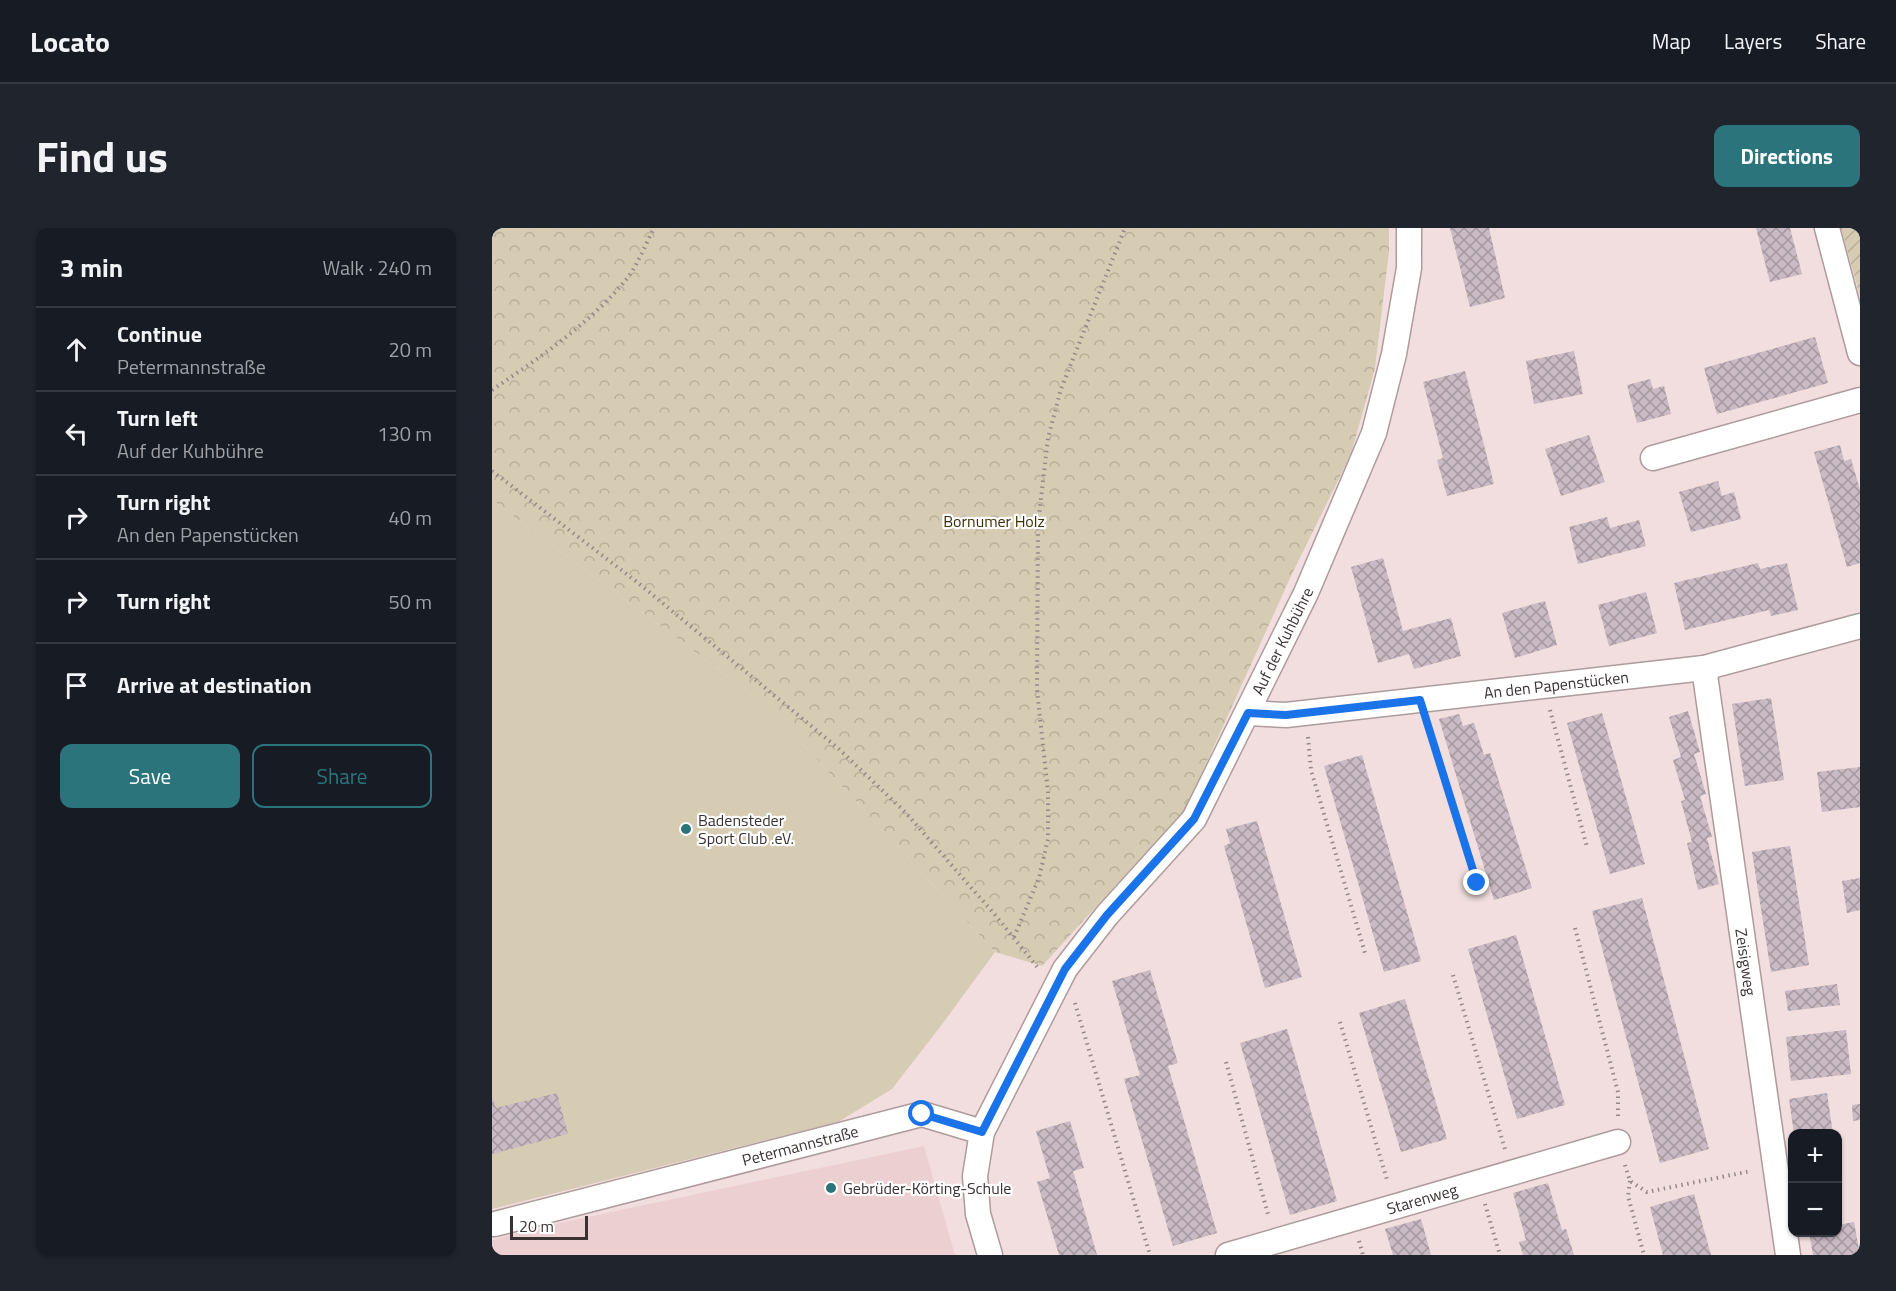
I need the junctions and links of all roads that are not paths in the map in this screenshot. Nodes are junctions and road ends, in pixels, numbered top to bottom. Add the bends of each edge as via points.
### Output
1 (1409, 228) edge
2 (1827, 228) edge
3 (1860, 353) edge
4 (1860, 400) edge
5 (1653, 458) dead end
6 (1860, 626) edge
7 (1704, 668) junction
8 (1248, 713) junction
9 (982, 1132) junction
10 (1618, 1142) road end
11 (495, 1224) dead end
12 (990, 1255) edge
13 (1228, 1255) edge
14 (1788, 1255) edge

1 - 8 street, Auf der Kuhbühre via 1409,268 1394,354 1374,434 1306,593
2 - 3 street
4 - 5 street
6 - 7 street, An den Papenstücken
7 - 8 street, An den Papenstücken via 1286,715
7 - 14 street, Zeisigweg
8 - 9 street, Auf der Kuhbühre via 1194,819 1107,915 1060,979
9 - 11 street, Petermannstraße via 922,1114
9 - 12 street via 975,1176 978,1214
10 - 13 street, Starenweg

